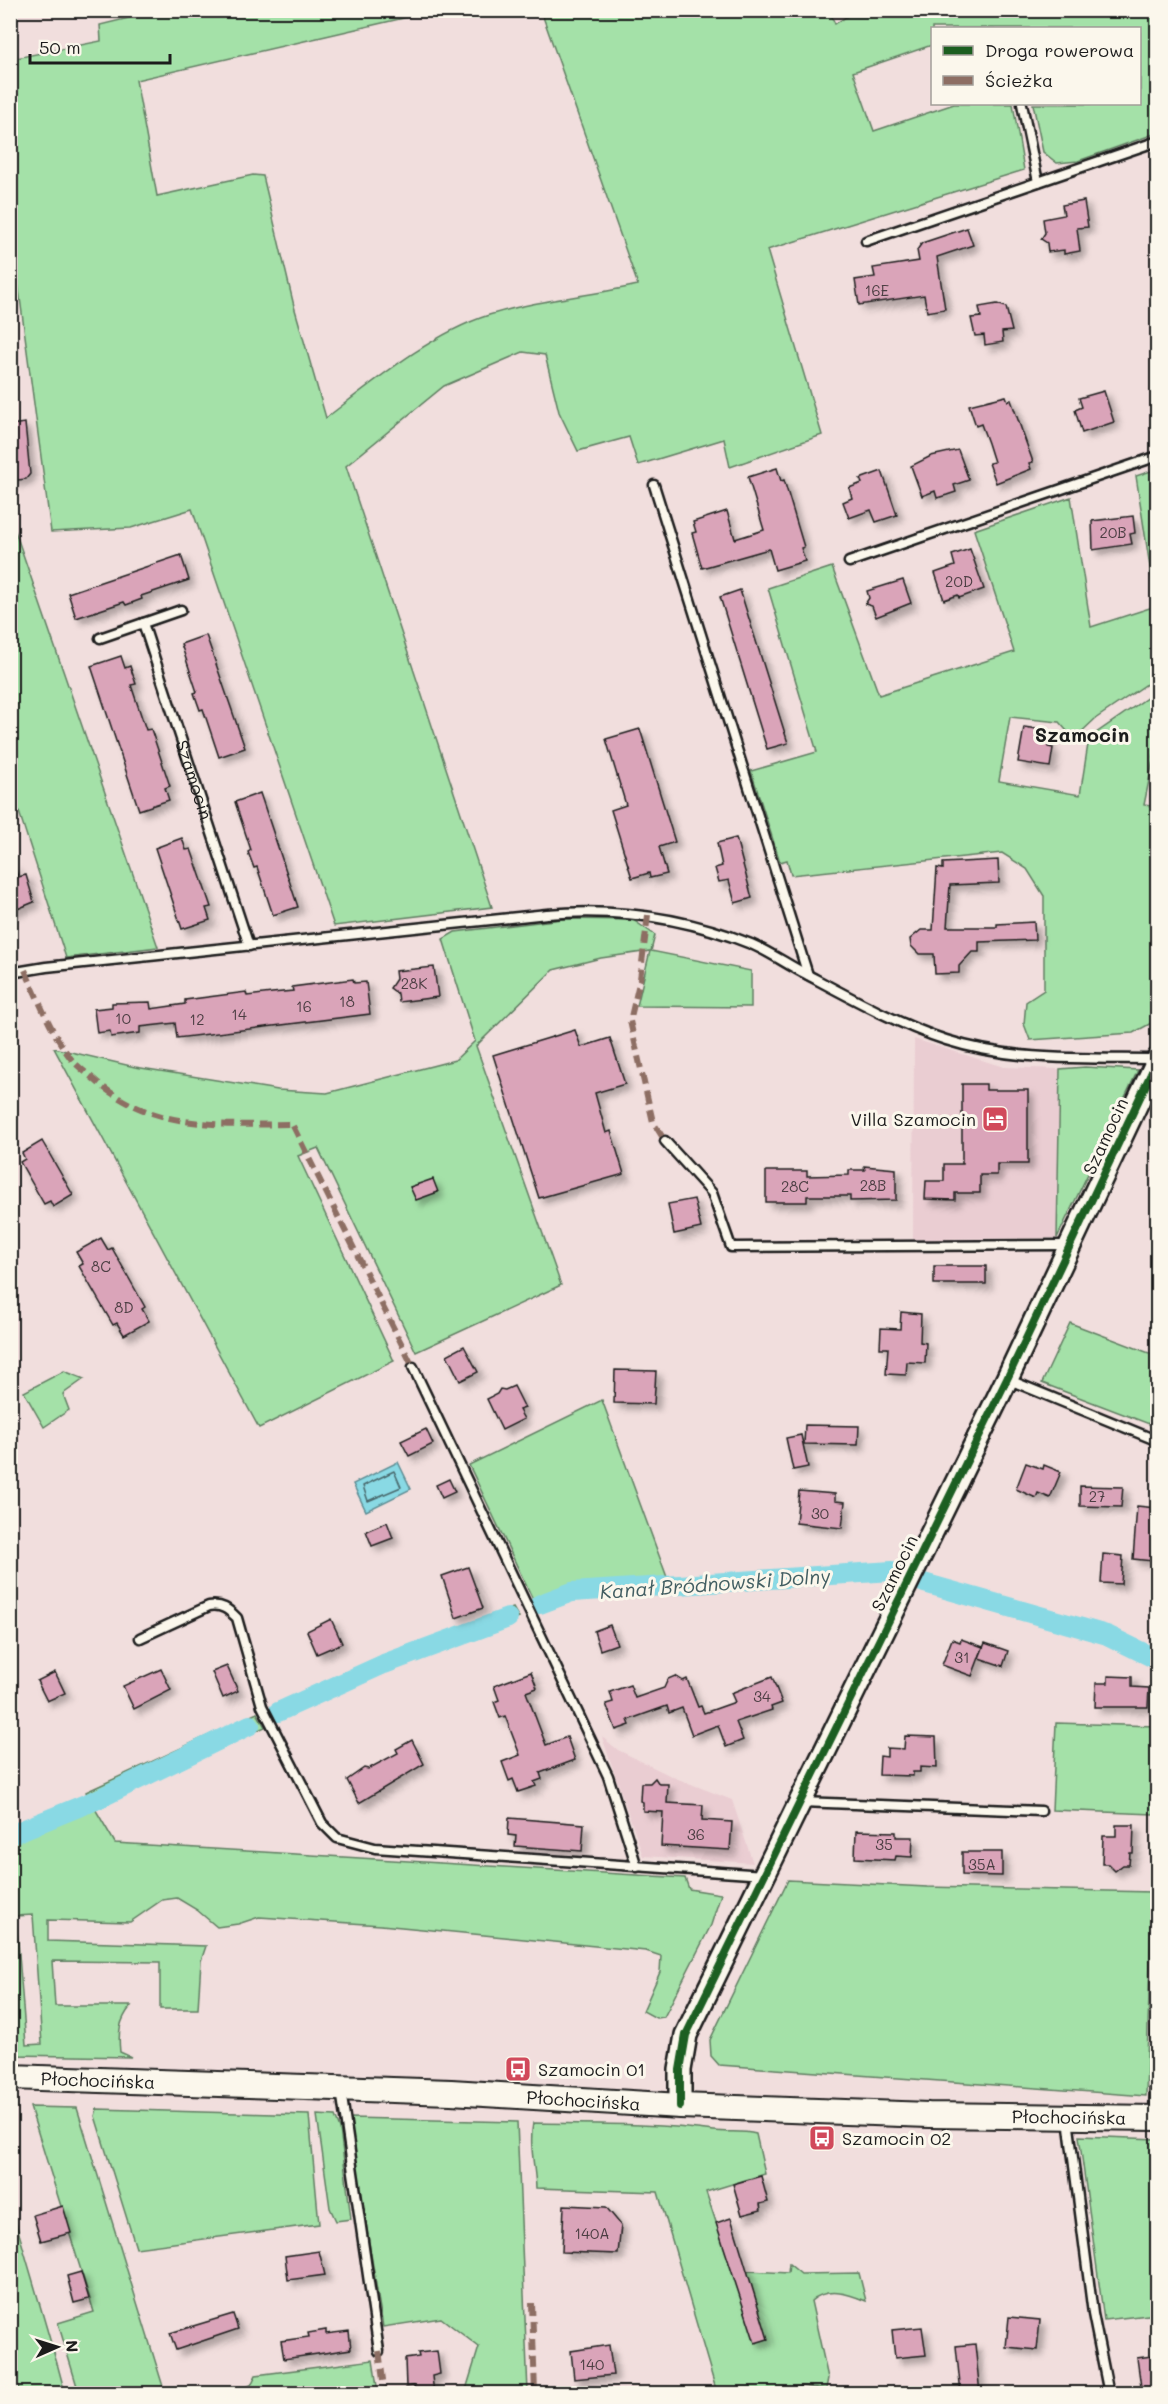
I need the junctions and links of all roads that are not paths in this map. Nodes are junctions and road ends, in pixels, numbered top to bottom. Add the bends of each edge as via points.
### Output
1 (1022, 105) edge
2 (1158, 141) edge
3 (1038, 182) junction
4 (866, 241) dead end
5 (1158, 456) edge
6 (654, 485) dead end
7 (849, 562) dead end
8 (181, 610) dead end
9 (143, 623) junction
10 (100, 638) dead end
11 (249, 946) junction
12 (10, 973) edge
13 (808, 975) junction
14 (1158, 1059) edge
15 (665, 1140) dead end
16 (1069, 1245) junction
17 (413, 1367) dead end
18 (1007, 1379) junction
19 (1158, 1441) edge
20 (140, 1638) dead end
21 (800, 1802) junction
22 (1041, 1811) dead end
23 (637, 1867) junction
24 (765, 1875) junction
25 (1158, 1999) edge
26 (10, 2077) edge
27 (340, 2089) junction
28 (680, 2106) junction
29 (1068, 2118) junction
30 (1156, 2118) edge
31 (379, 2351) dead end
32 (1109, 2394) edge

1 - 3 lane
2 - 3 lane
3 - 4 lane
5 - 7 lane
6 - 13 lane
8 - 9 lane
9 - 10 lane
9 - 11 lane, Szamocin
11 - 12 lane
11 - 13 lane via 593,910 696,924 752,945
13 - 14 lane via 897,1019 990,1053
14 - 16 street, Szamocin
15 - 16 lane via 712,1193 731,1247
16 - 18 street, Szamocin
17 - 23 lane via 608,1776
18 - 19 lane
18 - 21 street, Szamocin
20 - 23 lane via 209,1606 229,1609 237,1618 262,1706 322,1823 337,1838 375,1848
21 - 22 lane
21 - 24 street, Szamocin
23 - 24 lane
24 - 28 street, Szamocin via 686,2035 680,2070
25 - 30 lane
26 - 27 main road, Płochocińska
27 - 28 main road, Płochocińska
27 - 31 lane
28 - 29 main road, Płochocińska
29 - 30 main road, Płochocińska
29 - 32 lane via 1093,2314

